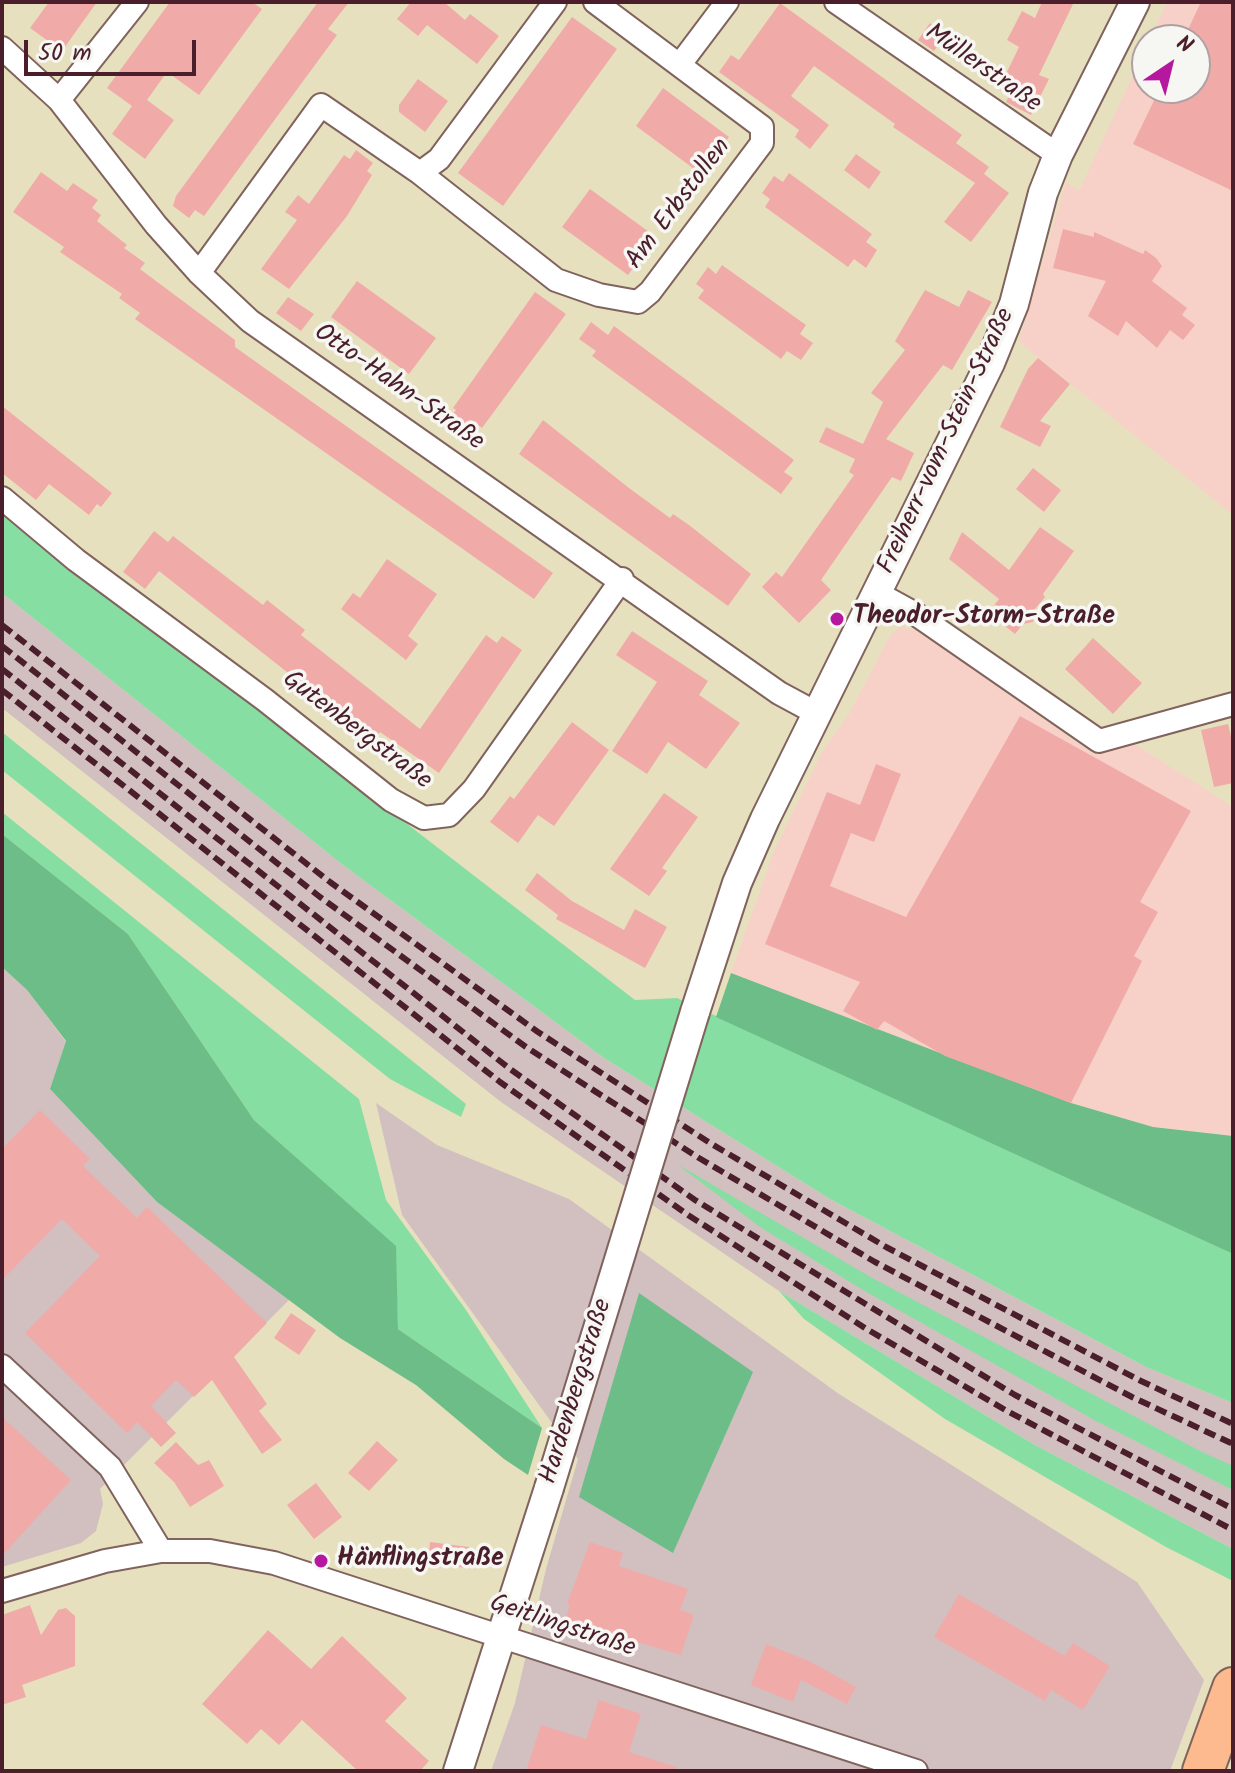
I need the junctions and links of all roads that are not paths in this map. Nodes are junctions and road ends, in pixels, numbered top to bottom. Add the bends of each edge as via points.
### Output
1 (137, 2) edge
2 (555, 2) edge
3 (595, 2) edge
4 (727, 2) edge
5 (836, 2) edge
6 (1135, 2) edge
7 (2, 48) edge
8 (681, 63) junction
9 (59, 100) junction
10 (1058, 155) junction
11 (420, 173) junction
12 (199, 273) junction
13 (2, 498) edge
14 (622, 579) junction
15 (877, 593) junction
16 (1233, 704) edge
17 (818, 714) junction
18 (695, 1012) joint
19 (2, 1366) edge
20 (161, 1551) junction
21 (2, 1591) edge
22 (499, 1637) junction
23 (1233, 1688) edge
24 (458, 1771) edge
25 (916, 1771) edge
26 (1203, 1771) edge

1 - 9 street
2 - 11 street via 439,159
3 - 8 street, Am Erbstollen
4 - 8 street
5 - 10 street, Müllerstraße
6 - 10 street, Freiherr-vom-Stein-Straße
7 - 9 street, Otto-Hahn-Straße
8 - 11 street, Am Erbstollen via 762,127 762,143 638,302 556,280
9 - 12 street, Otto-Hahn-Straße
10 - 15 street, Freiherr-vom-Stein-Straße via 1014,304 990,363
11 - 12 street, Am Erbstollen via 321,105
12 - 14 street, Otto-Hahn-Straße via 250,321
13 - 14 street, Gutenbergstraße via 391,800 424,818 449,815 474,789
14 - 17 street, Otto-Hahn-Straße via 779,693
15 - 16 street via 1099,741
15 - 17 street, Freiherr-vom-Stein-Straße
17 - 18 street, Freiherr-vom-Stein-Straße via 737,883
18 - 22 street, Hardenbergstraße, bridge
19 - 20 street via 110,1467
20 - 21 street, Geitlingstraße
20 - 22 street, Geitlingstraße via 210,1551 274,1563
22 - 24 street, Hardenbergstraße
22 - 25 street, Geitlingstraße
23 - 26 highway

